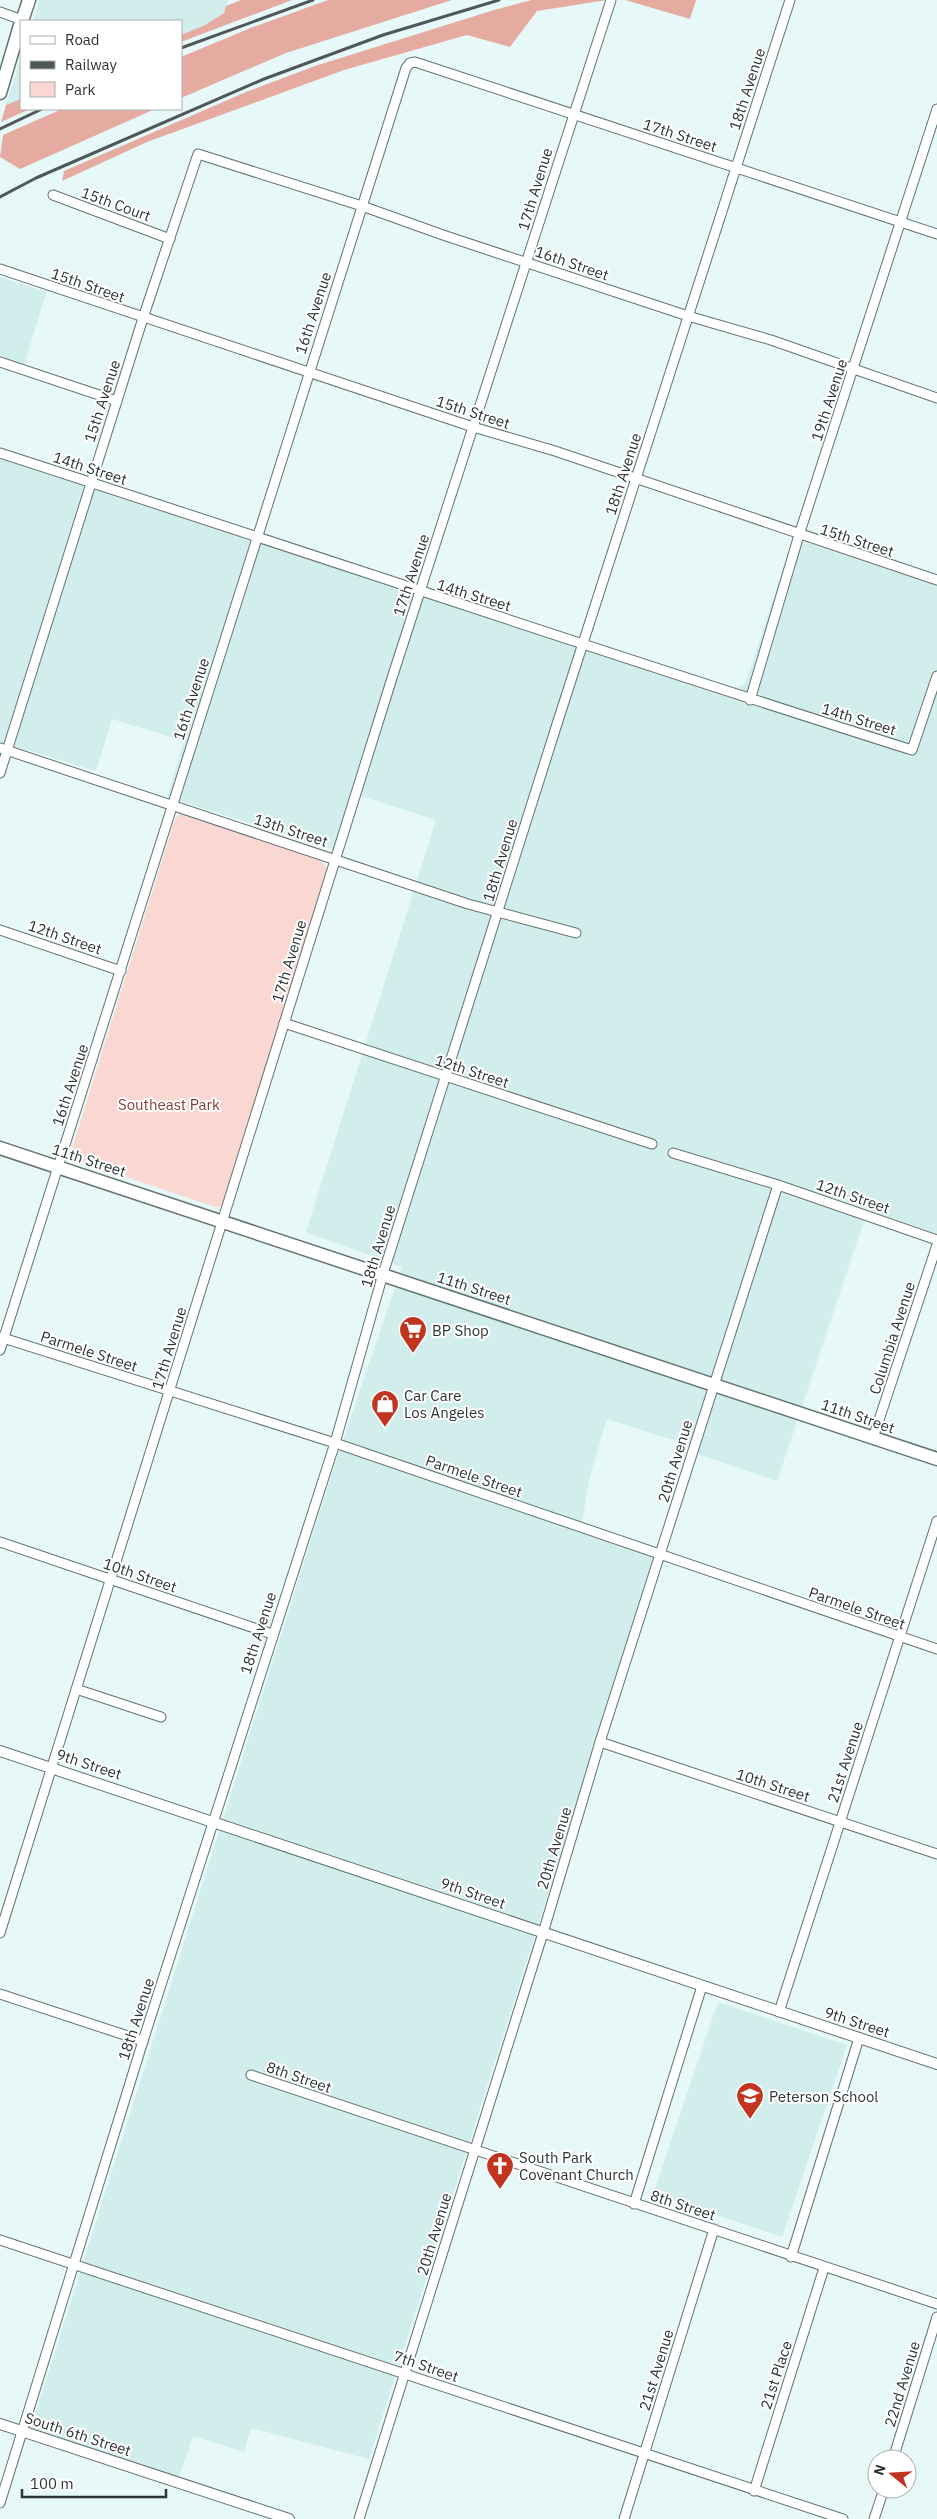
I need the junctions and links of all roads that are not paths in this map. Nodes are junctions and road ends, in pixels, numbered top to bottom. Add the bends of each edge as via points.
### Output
1 (29, 0) edge
2 (611, 0) edge
3 (790, 0) edge
4 (0, 12) edge
5 (20, 20) edge
6 (22, 20) edge
7 (20, 28) edge
8 (415, 62) joint
9 (0, 93) edge
10 (937, 110) edge
11 (573, 114) junction
12 (198, 154) joint
13 (736, 167) junction
14 (53, 195) dead end
15 (362, 206) junction
16 (900, 222) junction
17 (937, 234) edge
18 (170, 239) junction
19 (527, 262) junction
20 (0, 269) edge
21 (688, 316) junction
22 (143, 318) junction
23 (0, 362) edge
24 (852, 370) junction
25 (308, 373) junction
26 (937, 398) edge
27 (117, 401) junction
28 (473, 427) junction
29 (0, 453) edge
30 (636, 479) junction
31 (91, 483) junction
32 (799, 535) junction
33 (256, 537) junction
34 (937, 580) edge
35 (420, 592) junction
36 (582, 645) junction
37 (937, 676) edge
38 (750, 700) junction
39 (4, 749) edge
40 (0, 773) edge
41 (171, 805) junction
42 (336, 859) junction
43 (498, 913) junction
44 (0, 930) edge
45 (576, 933) dead end
46 (120, 971) junction
47 (284, 1023) junction
48 (446, 1077) junction
49 (652, 1144) dead end
50 (0, 1148) edge
51 (673, 1153) dead end
52 (58, 1167) junction
53 (778, 1185) junction
54 (222, 1221) junction
55 (937, 1240) edge
56 (937, 1246) edge
57 (383, 1274) junction
58 (2, 1338) edge
59 (0, 1350) edge
60 (713, 1385) junction
61 (170, 1391) junction
62 (873, 1438) junction
63 (335, 1443) junction
64 (937, 1459) edge
65 (937, 1521) edge
66 (0, 1542) edge
67 (661, 1554) junction
68 (110, 1580) junction
69 (272, 1634) junction
70 (900, 1637) junction
71 (937, 1649) edge
72 (76, 1689) junction
73 (161, 1717) dead end
74 (600, 1742) junction
75 (0, 1751) edge
76 (52, 1767) junction
77 (214, 1821) junction
78 (840, 1822) junction
79 (937, 1854) edge
80 (0, 1932) edge
81 (543, 1933) junction
82 (702, 1986) junction
83 (0, 1994) edge
84 (779, 2012) junction
85 (860, 2038) junction
86 (144, 2041) junction
87 (937, 2064) edge
88 (250, 2075) dead end
89 (474, 2150) junction
90 (634, 2204) junction
91 (714, 2229) junction
92 (0, 2240) edge
93 (791, 2257) junction
94 (75, 2264) junction
95 (824, 2268) junction
96 (937, 2304) edge
97 (937, 2317) edge
98 (404, 2373) junction
99 (0, 2424) edge
100 (23, 2432) junction
101 (896, 2449) edge
102 (644, 2454) junction
103 (754, 2491) junction
104 (881, 2499) edge
105 (0, 2503) edge
106 (288, 2519) edge
107 (359, 2519) edge
108 (624, 2519) edge
109 (843, 2519) edge
110 (874, 2519) edge

1 - 6 main road
2 - 11 street, 17th Avenue
3 - 13 street, 18th Avenue
4 - 5 street
7 - 9 main road
8 - 11 street, 17th Street
8 - 15 street, 16th Avenue via 406,68
10 - 16 street, 19th Avenue
11 - 13 street, 17th Street
11 - 19 street, 17th Avenue
12 - 15 street, 16th Street
12 - 18 street, 15th Avenue
13 - 16 street, 17th Street
13 - 21 street, 18th Avenue
14 - 18 street, 15th Court
15 - 19 street, 16th Street
15 - 25 street, 16th Avenue
16 - 17 street, 17th Street
16 - 24 street, 19th Avenue
18 - 22 street, 15th Avenue
19 - 21 street, 16th Street
19 - 28 street, 17th Avenue
20 - 22 street, 15th Street
21 - 24 street, 16th Street via 770,340
21 - 30 street, 18th Avenue
22 - 25 street, 15th Street
22 - 27 street, 15th Avenue
23 - 27 street
24 - 26 street, 16th Street
24 - 32 street, 19th Avenue
25 - 28 street, 15th Street
25 - 33 street, 16th Avenue
27 - 31 street, 15th Avenue
28 - 30 street, 15th Street
28 - 35 street, 17th Avenue
29 - 31 street, 14th Street
30 - 32 street, 15th Street
30 - 36 street, 18th Avenue
31 - 33 street, 14th Street
31 - 39 street, 15th Avenue
32 - 34 street, 15th Street
32 - 38 street, 19th Avenue
33 - 35 street, 14th Street
33 - 41 street, 16th Avenue
35 - 36 street, 14th Street
35 - 42 street, 17th Avenue
36 - 38 street, 14th Street
36 - 43 street, 18th Avenue
37 - 38 street, 14th Street via 912,750
39 - 40 street, 15th Avenue
39 - 41 street, 13th Street
41 - 42 street, 13th Street
41 - 46 street, 16th Avenue
42 - 43 street, 13th Street
42 - 47 street, 17th Avenue
43 - 45 street, 13th Street
43 - 48 street, 18th Avenue
44 - 46 street, 12th Street
46 - 52 street, 16th Avenue
47 - 48 street, 12th Street
47 - 54 street, 17th Avenue
48 - 49 street, 12th Street
48 - 57 street, 18th Avenue
50 - 52 main road, 11th Street
51 - 53 street, 12th Street
52 - 54 main road, 11th Street
52 - 58 street, 16th Avenue
53 - 55 street, 12th Street
53 - 60 street, 20th Avenue
54 - 57 main road, 11th Street
54 - 61 street, 17th Avenue
56 - 62 street, Columbia Avenue
57 - 60 main road, 11th Street
57 - 63 street, 18th Avenue
58 - 59 street, 16th Avenue
58 - 61 street, Parmele Street
60 - 62 main road, 11th Street
60 - 67 street, 20th Avenue
61 - 63 street, Parmele Street
61 - 68 street, 17th Avenue
62 - 64 main road, 11th Street
63 - 67 street, Parmele Street
63 - 69 street, 18th Avenue
65 - 70 street, 21st Avenue
66 - 68 street, 10th Street
67 - 70 street, Parmele Street
67 - 74 street, 20th Avenue
68 - 69 street, 10th Street
68 - 72 street, 17th Avenue
69 - 77 street, 18th Avenue
70 - 71 street, Parmele Street
70 - 78 street, 21st Avenue
72 - 73 street
72 - 76 street, 17th Avenue
74 - 78 street, 10th Street
74 - 81 street, 20th Avenue
75 - 76 street, 9th Street
76 - 77 street, 9th Street
76 - 80 street, 17th Avenue
77 - 81 street, 9th Street
77 - 86 street, 18th Avenue
78 - 79 street, 10th Street
78 - 84 street, 21st Avenue
81 - 82 street, 9th Street
81 - 89 street, 20th Avenue
82 - 84 street, 9th Street
82 - 90 street
83 - 86 street
84 - 85 street, 9th Street
85 - 87 street, 9th Street
85 - 93 street
86 - 94 street, 18th Avenue
88 - 89 street, 8th Street
89 - 90 street, 8th Street
89 - 98 street, 20th Avenue
90 - 91 street, 8th Street
91 - 93 street, 8th Street
91 - 102 street, 21st Avenue
92 - 94 street, 7th Street
93 - 95 street, 8th Street
94 - 98 street, 7th Street
94 - 100 street, 18th Avenue
95 - 96 street, 8th Street
95 - 103 street, 21st Place
97 - 101 street, 22nd Avenue
98 - 102 street, 7th Street
98 - 107 street, 20th Avenue
99 - 100 street, South 6th Street
100 - 105 street, 18th Avenue
100 - 106 street, South 6th Street
102 - 103 street, 7th Street
102 - 108 street, 21st Avenue
103 - 109 street, 7th Street
104 - 110 street

